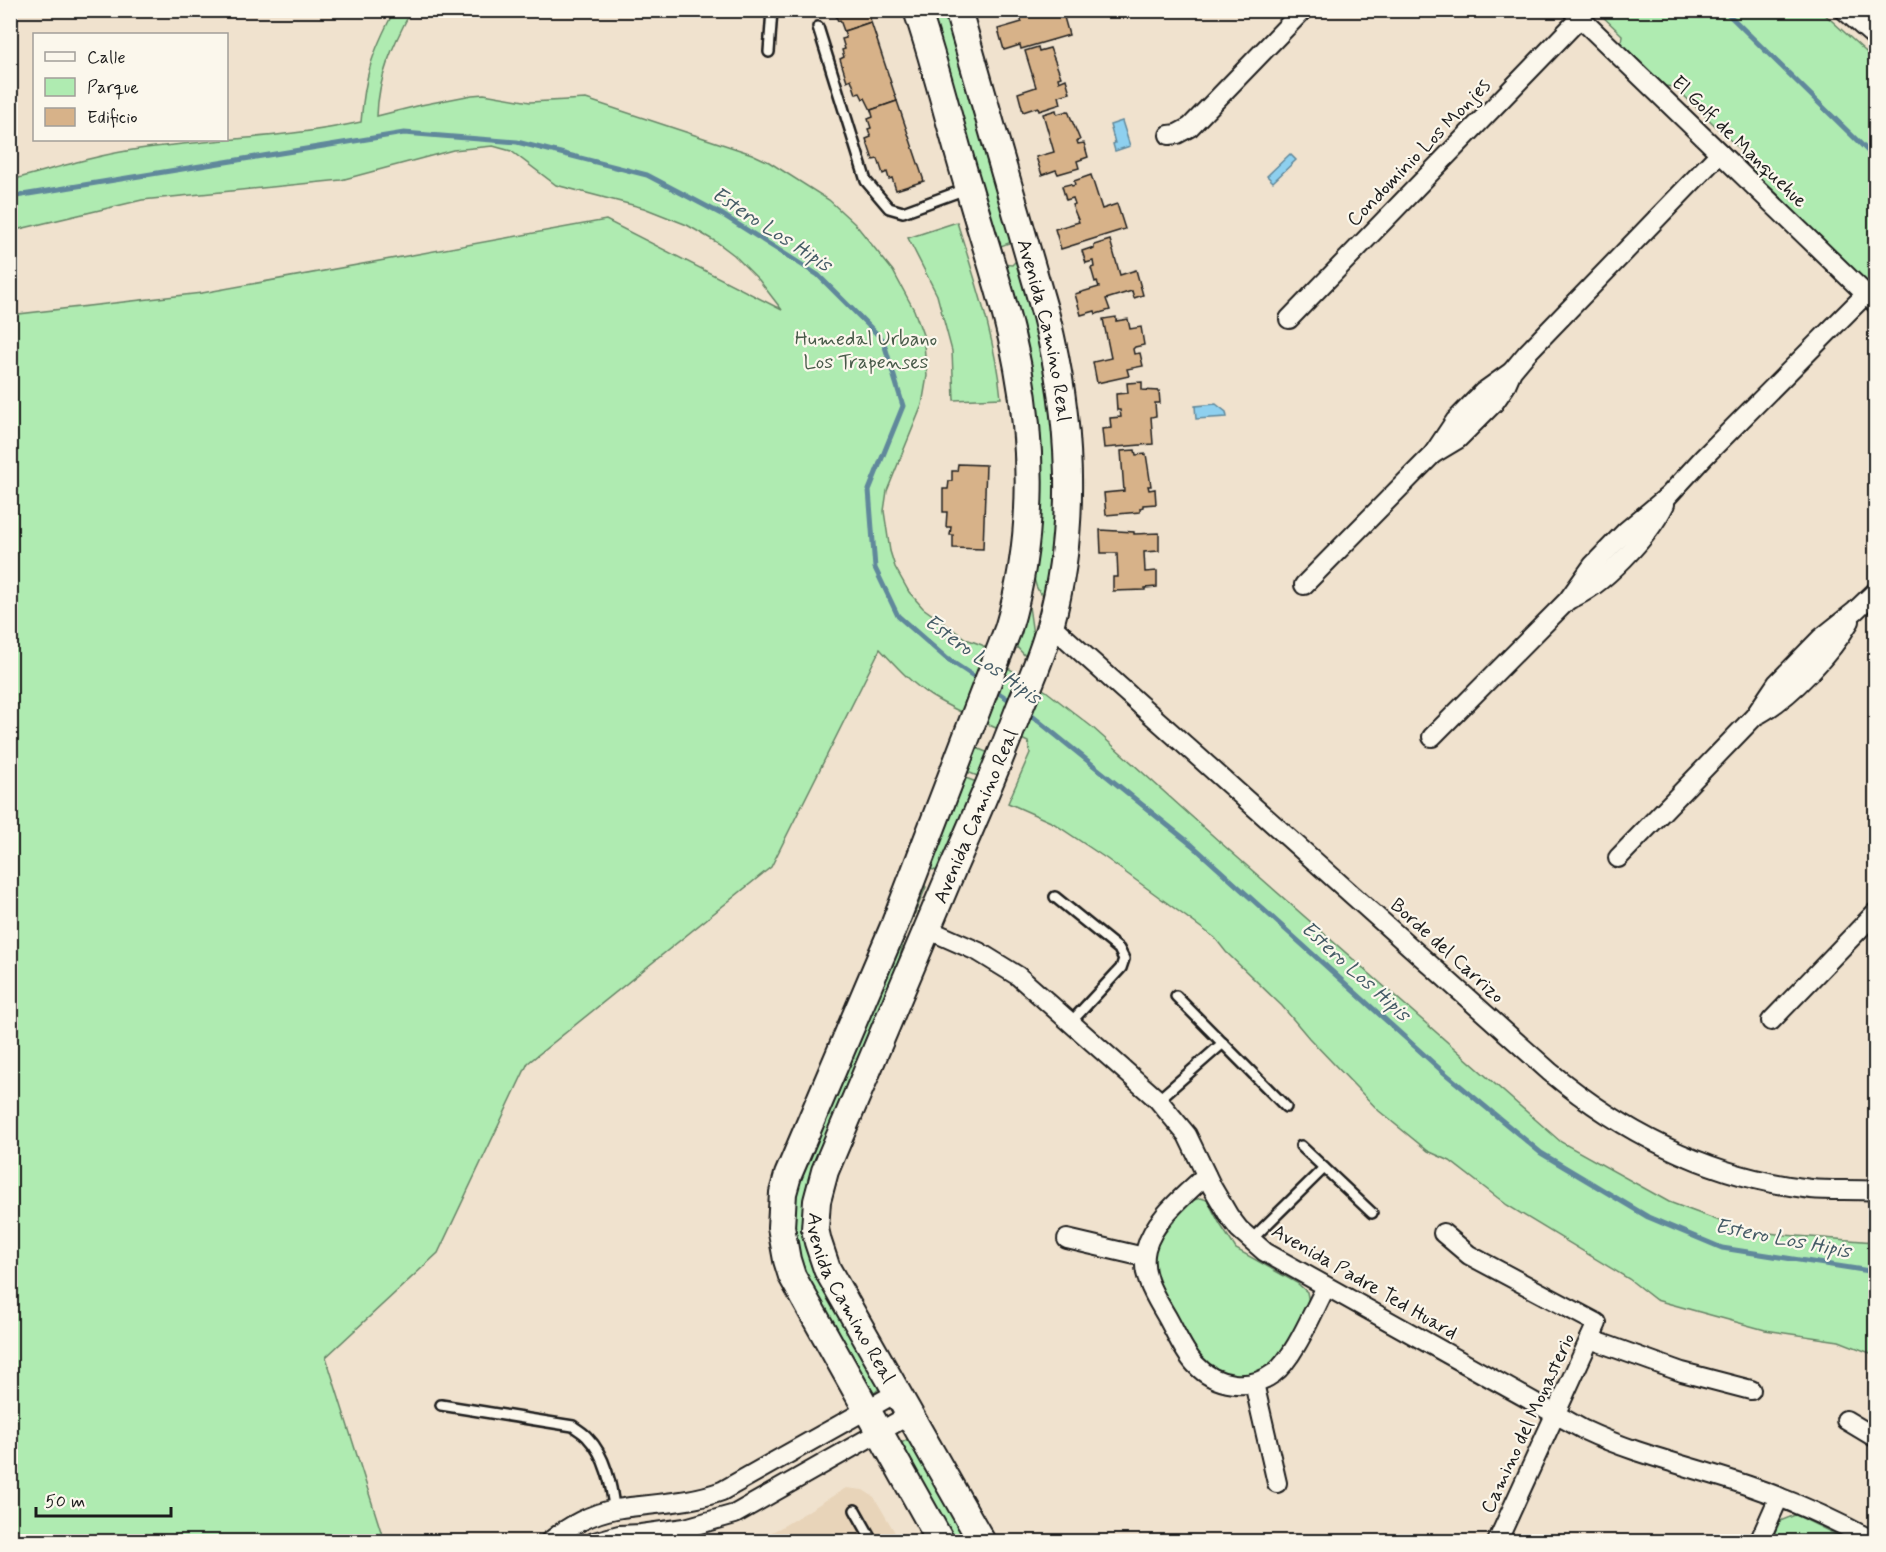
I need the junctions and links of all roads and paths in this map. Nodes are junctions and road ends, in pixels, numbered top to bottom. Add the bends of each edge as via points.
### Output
1 (772, 10) edge
2 (917, 10) edge
3 (958, 10) edge
4 (1303, 10) edge
5 (1844, 10) edge
6 (1576, 14) edge
7 (818, 27) dead end
8 (1874, 34) edge
9 (769, 52) dead end
10 (1169, 135) dead end
11 (1720, 153) junction
12 (968, 189) junction
13 (1025, 241) junction
14 (987, 251) junction
15 (1871, 299) edge
16 (1289, 318) dead end
17 (1023, 558) junction
18 (1304, 585) dead end
19 (1875, 591) edge
20 (1051, 625) junction
21 (1432, 737) dead end
22 (1618, 858) dead end
23 (916, 872) junction
24 (1055, 897) dead end
25 (939, 903) junction
26 (1875, 912) edge
27 (927, 929) junction
28 (1176, 996) dead end
29 (1771, 1021) dead end
30 (1071, 1022) junction
31 (1222, 1042) junction
32 (1158, 1100) junction
33 (1286, 1107) dead end
34 (1301, 1146) dead end
35 (1324, 1168) junction
36 (1206, 1175) junction
37 (1875, 1191) edge
38 (1372, 1212) dead end
39 (1443, 1233) dead end
40 (1067, 1239) dead end
41 (1251, 1240) junction
42 (1144, 1257) junction
43 (1326, 1287) junction
44 (1593, 1331) junction
45 (1254, 1383) junction
46 (1751, 1390) dead end
47 (905, 1403) junction
48 (441, 1405) dead end
49 (1555, 1415) junction
50 (1846, 1420) dead end
51 (873, 1421) junction
52 (1875, 1438) edge
53 (1277, 1484) dead end
54 (1779, 1497) junction
55 (614, 1509) junction
56 (855, 1510) dead end
57 (549, 1542) edge
58 (594, 1542) edge
59 (873, 1542) edge
60 (941, 1542) edge
61 (982, 1542) edge
62 (1497, 1542) edge
63 (1759, 1542) edge
64 (1875, 1542) edge

1 - 9 lane
2 - 12 main road, Avenida Camino Real
3 - 13 main road, Avenida Camino Real
4 - 10 street via 1190,127
5 - 8 street
6 - 11 street, El Golf de Manquehue
6 - 16 street, Condominio Los Monjes
7 - 12 lane via 866,181 874,192 889,208 903,212
11 - 15 street, El Golf de Manquehue
11 - 18 street via 1543,336 1512,371 1494,403 1458,439 1432,454
12 - 14 main road, Avenida Camino Real
13 - 14 main road via 1006,254
13 - 20 main road, Avenida Camino Real via 1053,340 1066,424 1067,511
14 - 17 main road, Avenida Camino Real via 1014,347 1027,426
15 - 21 street via 1668,496 1626,531 1593,566 1569,600
17 - 20 main road via 1036,604
17 - 23 main road, Avenida Camino Real via 1002,646
19 - 22 street via 1828,652 1780,700 1754,717
20 - 25 main road, Avenida Camino Real
20 - 37 street, Borde del Carrizo via 1550,1072 1601,1111 1660,1145 1720,1169 1813,1189
23 - 25 main road via 931,881
23 - 51 main road, Avenida Camino Real via 796,1153 781,1210 783,1244 792,1276
24 - 30 lane via 1119,949 1124,959 1121,968
25 - 27 main road, Avenida Camino Real
26 - 29 street
27 - 30 street, Avenida Padre Ted Huard via 1006,968
27 - 47 main road, Avenida Camino Real via 825,1171 816,1215 818,1242 827,1269
28 - 31 lane
30 - 32 street, Avenida Padre Ted Huard
31 - 32 lane
31 - 33 lane
32 - 36 street, Avenida Padre Ted Huard via 1187,1135
34 - 35 lane
35 - 38 lane
35 - 41 lane
36 - 41 street, Avenida Padre Ted Huard via 1230,1216
36 - 42 street via 1156,1228
39 - 44 street via 1469,1255
40 - 42 street
41 - 43 street, Avenida Padre Ted Huard
42 - 45 street via 1147,1281 1197,1366 1223,1382
43 - 45 street via 1286,1361 1274,1374
43 - 49 street, Avenida Padre Ted Huard
44 - 46 street via 1682,1372
44 - 49 street, Camino del Monasterio
45 - 53 street
47 - 51 street
47 - 51 street
47 - 61 main road, Avenida Camino Real
48 - 55 lane via 573,1426 589,1438 601,1456
49 - 54 street, Avenida Padre Ted Huard via 1632,1451
49 - 62 street, Camino del Monasterio
50 - 52 street
51 - 55 street via 696,1500
51 - 58 street via 735,1514 686,1532 619,1535
51 - 60 main road, Avenida Camino Real
54 - 63 street
54 - 64 street, Avenida Padre Ted Huard
55 - 57 street via 573,1526
56 - 59 lane

